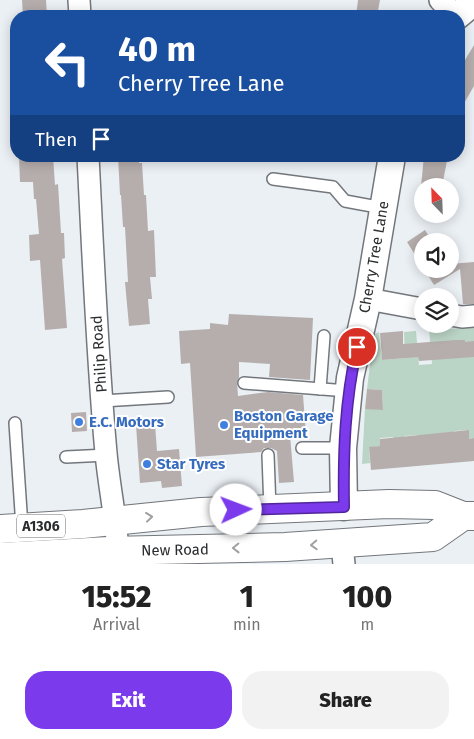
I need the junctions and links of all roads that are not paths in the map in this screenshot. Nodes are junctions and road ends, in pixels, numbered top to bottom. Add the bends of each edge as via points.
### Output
1 (440, 0) edge
2 (474, 2) edge
3 (450, 10) edge
4 (464, 10) edge
5 (88, 162) edge
6 (391, 162) edge
7 (273, 179) dead end
8 (383, 208) junction
9 (368, 299) junction
10 (414, 308) edge
11 (459, 316) edge
12 (474, 316) edge
13 (324, 336) dead end
14 (244, 383) dead end
15 (320, 389) junction
16 (348, 391) junction
17 (168, 397) dead end
18 (102, 401) junction
19 (15, 423) dead end
20 (302, 448) dead end
21 (343, 448) junction
22 (106, 455) junction
23 (268, 456) dead end
24 (66, 457) dead end
25 (344, 507) junction
26 (270, 509) junction
27 (469, 516) edge
28 (116, 521) junction
29 (11, 528) edge
30 (118, 551) junction
31 (343, 554) edge
32 (0, 557) edge
33 (67, 559) edge

1 - 3 street
2 - 4 street
5 - 18 street, Philip Road
6 - 8 street, Cherry Tree Lane
7 - 8 lane via 334,187 345,201
8 - 9 street, Cherry Tree Lane
9 - 10 street
9 - 16 street, Cherry Tree Lane
11 - 12 street
13 - 15 lane
14 - 15 lane
15 - 16 lane
16 - 21 street, Cherry Tree Lane
17 - 18 lane
18 - 22 street, Philip Road
19 - 29 lane
20 - 21 lane
21 - 25 street, Cherry Tree Lane
22 - 24 lane
22 - 28 street, Philip Road
23 - 26 lane
25 - 26 main road, New Road / A1306
25 - 27 main road, New Road / A1306 via 434,505
25 - 31 main road
28 -> 26 main road, New Road / A1306
27 - 31 main road, New Road / A1306 via 433,537
28 - 29 main road, New Road / A1306
28 - 30 street, Philip Road
31 -> 30 main road, New Road / A1306 via 285,547
30 - 33 main road, New Road / A1306
32 - 33 main road, New Road / A1306

